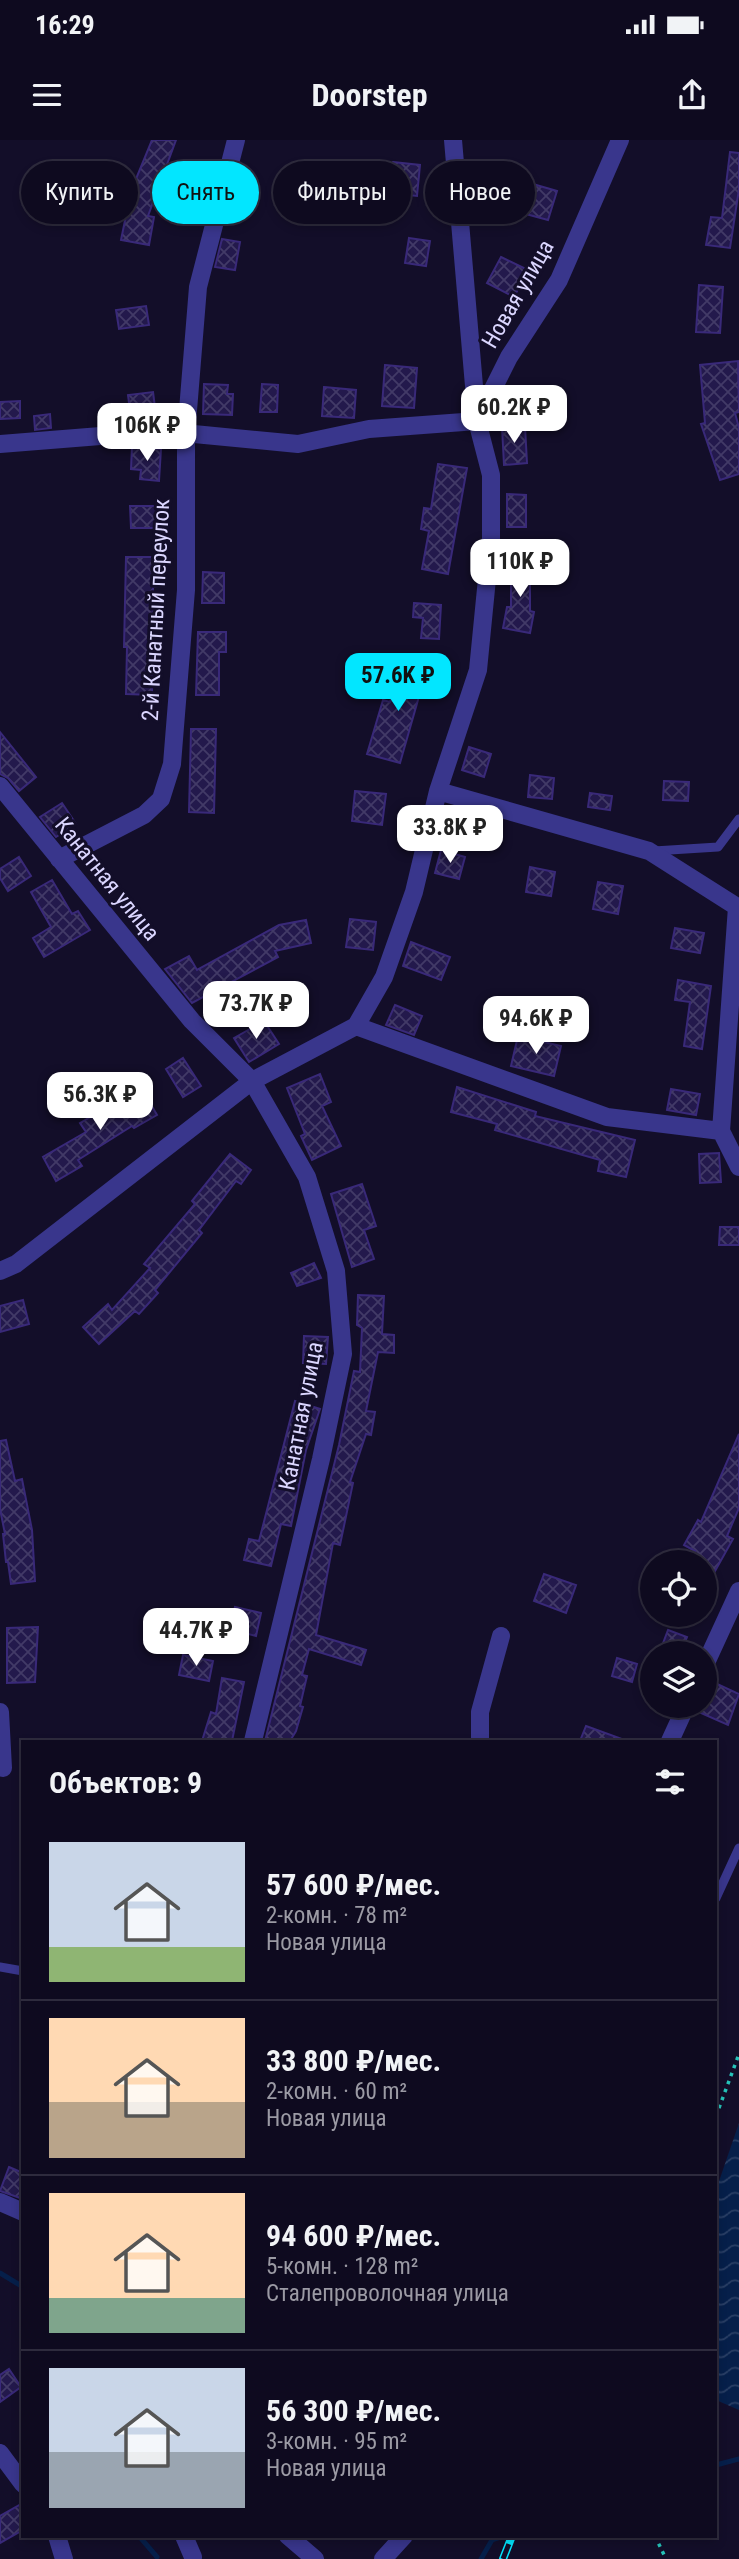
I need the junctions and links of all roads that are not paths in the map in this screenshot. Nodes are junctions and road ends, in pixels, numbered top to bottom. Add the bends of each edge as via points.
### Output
1 (236, 140) edge
2 (453, 140) edge
3 (620, 140) edge
4 (477, 421) junction
5 (186, 435) junction
6 (0, 444) edge
7 (0, 786) edge
8 (438, 791) junction
9 (739, 819) edge
10 (649, 851) junction
11 (59, 859) junction
12 (738, 908) edge
13 (356, 1026) junction
14 (251, 1081) junction
15 (721, 1131) junction
16 (739, 1167) edge
17 (0, 1271) edge
18 (739, 1591) edge
19 (501, 1636) dead end
20 (716, 1641) edge
21 (0, 1712) edge
22 (681, 1718) edge
23 (253, 1740) edge
24 (480, 1740) edge
25 (670, 1740) edge
26 (3, 1768) dead end
27 (739, 1848) edge
28 (717, 1896) edge
29 (0, 1966) edge
30 (21, 1971) edge
31 (0, 2202) edge
32 (21, 2211) edge
33 (0, 2453) edge
34 (14, 2476) edge
35 (58, 2538) edge
36 (185, 2538) edge
37 (290, 2538) edge
38 (402, 2538) edge
39 (193, 2558) edge
40 (64, 2559) edge
41 (315, 2559) edge
42 (383, 2559) edge

1 - 5 street, 2-й Канатный переулок via 198,287
2 - 4 street
3 - 4 street, Новая улица via 559,280 509,357
4 - 5 street via 369,429 298,444
4 - 8 street via 491,475 491,538 478,670
5 - 6 street via 163,431
5 - 11 street, 2-й Канатный переулок via 186,590 173,764 161,799 144,815
7 - 11 street, Канатная улица
8 - 10 street
8 - 13 street via 414,892 384,977
9 - 10 lane via 718,847
10 - 12 street
11 - 14 street, Канатная улица via 192,1021
12 - 15 street
13 - 14 street
13 - 15 street via 607,1117
14 - 17 street via 16,1264
14 - 23 street, Канатная улица via 307,1177 336,1271 343,1354
15 - 16 street
18 - 20 street
19 - 24 street via 480,1712
21 - 26 street
22 - 25 street
27 - 28 lane
29 - 30 lane
31 - 32 street
33 - 34 street
35 - 40 street
36 - 39 street
37 - 41 street
38 - 42 street

